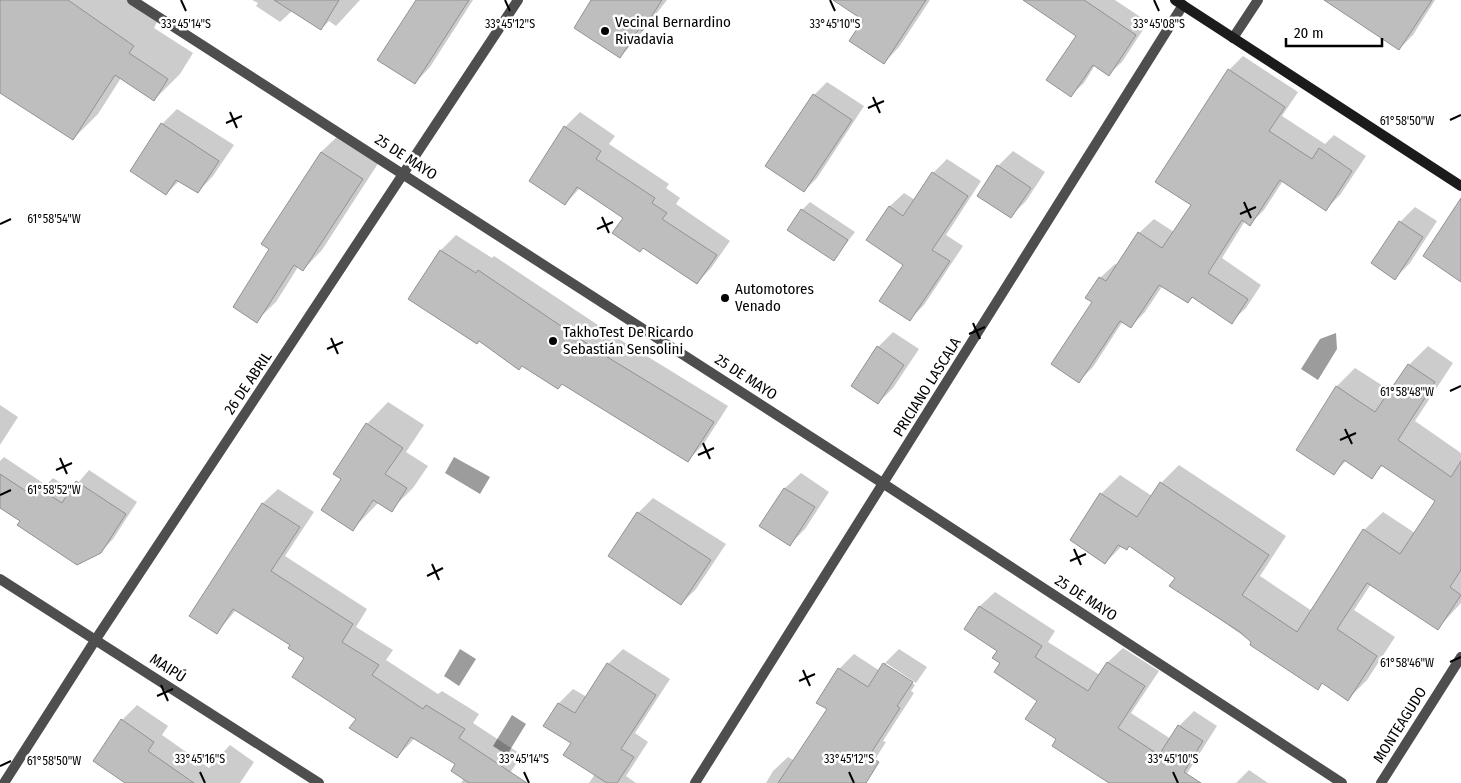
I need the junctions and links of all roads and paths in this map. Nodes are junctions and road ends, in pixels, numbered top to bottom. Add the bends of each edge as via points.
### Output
1 (132, 0) edge
2 (518, 0) edge
3 (1258, 0) edge
4 (1179, 3) edge
5 (1233, 38) junction
6 (404, 174) junction
7 (1461, 186) edge
8 (884, 484) junction
9 (0, 579) edge
10 (96, 638) junction
11 (1461, 658) edge
12 (4, 783) edge
13 (319, 783) edge
14 (694, 783) edge
15 (1342, 783) edge
16 (1381, 783) edge

1 - 6 street, 25 DE MAYO
2 - 6 street, 26 DE ABRIL
3 - 5 street
4 - 5 main road
4 - 8 street, PRICIANO LASCALA
5 - 7 main road
6 - 8 street, 25 DE MAYO
6 - 10 street, 26 DE ABRIL
8 - 14 street, PRICIANO LASCALA
8 - 15 street, 25 DE MAYO
9 - 10 street, MAIPÚ
10 - 12 street, 26 DE ABRIL
10 - 13 street, MAIPÚ
11 - 16 street, MONTEAGUDO

